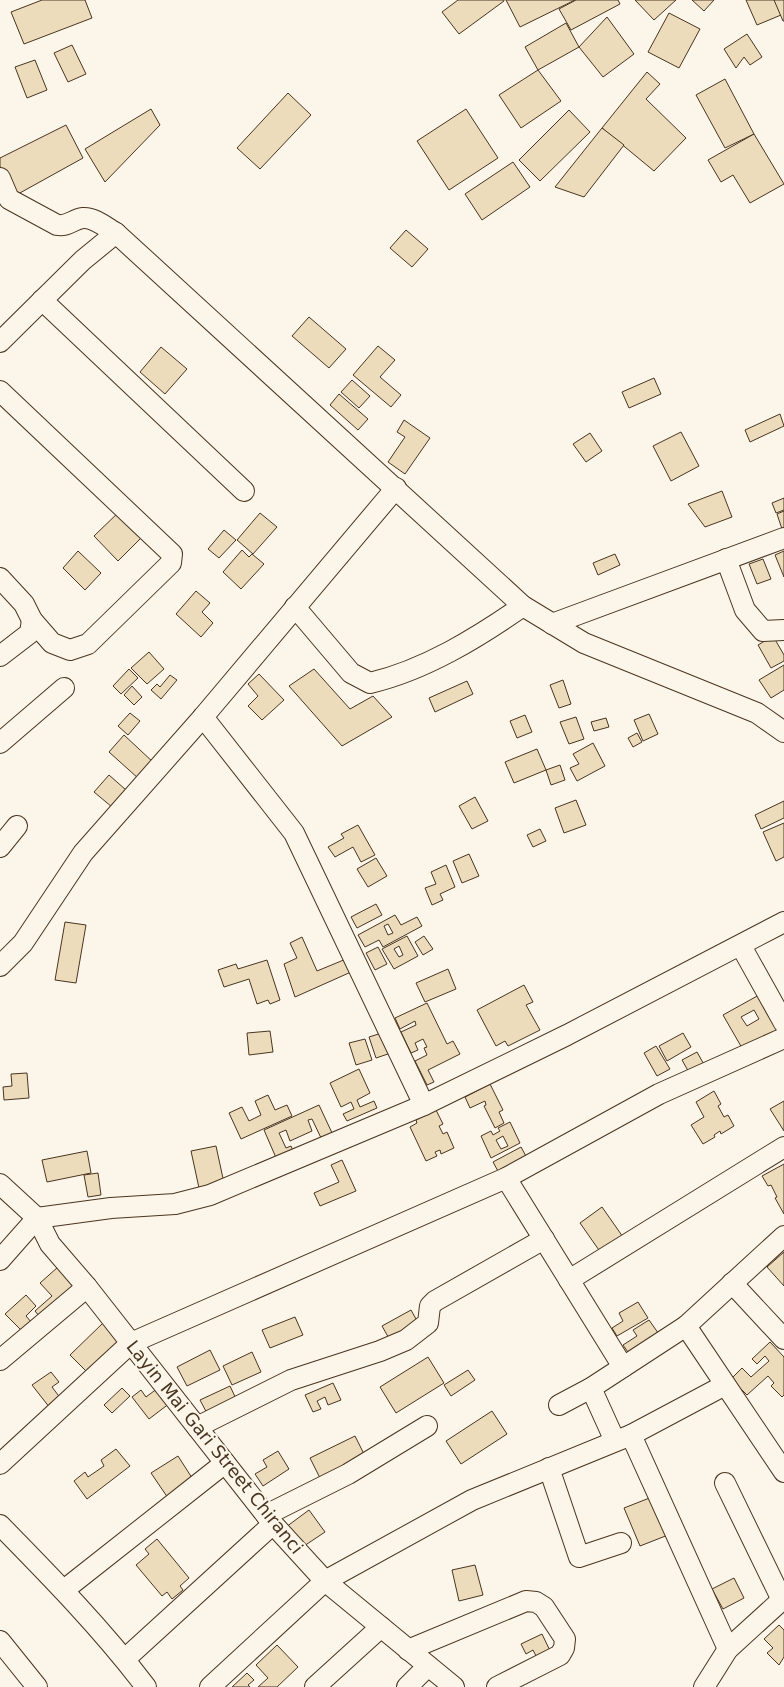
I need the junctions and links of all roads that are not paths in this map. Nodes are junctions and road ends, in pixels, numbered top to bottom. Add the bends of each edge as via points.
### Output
1 (0, 178) edge
2 (116, 233) junction
3 (42, 300) junction
4 (0, 342) edge
5 (0, 391) edge
6 (396, 488) junction
7 (244, 491) dead end
8 (784, 538) edge
9 (726, 559) junction
10 (0, 578) edge
11 (523, 606) junction
12 (295, 608) junction
13 (32, 620) junction
14 (552, 624) junction
15 (784, 630) edge
16 (0, 656) edge
17 (64, 688) dead end
18 (203, 717) junction
19 (784, 732) edge
20 (0, 743) edge
21 (18, 826) dead end
22 (0, 847) edge
23 (784, 922) edge
24 (741, 946) junction
25 (0, 966) edge
26 (784, 1023) edge
27 (784, 1038) edge
28 (424, 1105) junction
29 (784, 1147) edge
30 (506, 1178) junction
31 (0, 1184) edge
32 (37, 1218) junction
33 (784, 1236) edge
34 (544, 1239) junction
35 (0, 1260) edge
36 (569, 1280) junction
37 (732, 1283) junction
38 (87, 1286) junction
39 (686, 1326) junction
40 (784, 1339) edge
41 (131, 1342) junction
42 (0, 1360) edge
43 (623, 1367) junction
44 (725, 1385) junction
45 (591, 1388) junction
46 (559, 1405) dead end
47 (427, 1426) dead end
48 (197, 1427) junction
49 (623, 1438) junction
50 (225, 1463) junction
51 (0, 1464) edge
52 (549, 1468) junction
53 (784, 1472) edge
54 (725, 1483) dead end
55 (269, 1520) junction
56 (0, 1525) edge
57 (621, 1543) dead end
58 (325, 1582) junction
59 (64, 1590) junction
60 (783, 1599) edge
61 (381, 1627) junction
62 (2, 1648) edge
63 (728, 1649) junction
64 (408, 1650) junction
65 (125, 1659) junction
66 (428, 1666) junction
67 (37, 1687) edge
68 (146, 1687) edge
69 (210, 1687) edge
70 (316, 1687) edge
71 (407, 1687) edge
72 (454, 1687) edge
73 (497, 1687) edge
74 (704, 1687) edge

1 - 2 street via 9,199 57,225 64,226 83,218
2 - 3 street
2 - 6 street
3 - 4 street
3 - 7 street
5 - 13 street via 172,554 171,563 88,644 70,650 52,643
6 - 11 street
6 - 12 street
8 - 9 street
9 - 14 street
9 - 15 street via 745,610 763,632
10 - 13 street via 24,604
11 - 12 street via 488,631 399,676 370,683 351,673
11 - 14 street
12 - 18 street
13 - 16 street via 30,633
14 - 19 street via 584,643 757,713
17 - 20 street
18 - 25 street via 83,853 22,943
18 - 28 street via 294,833
21 - 22 street
23 - 24 street
24 - 26 street
24 - 28 street
27 - 30 street via 659,1094
28 - 32 street via 210,1195 175,1204
29 - 36 street
30 - 34 street
30 - 41 street
31 - 32 street, Layin Mai Gari Street Chiranci
32 - 35 street
32 - 38 street, Layin Mai Gari Street Chiranci via 50,1244
33 - 37 street
34 - 36 street
34 - 48 street via 436,1300 430,1306 428,1323 406,1340 291,1380
36 - 43 street
37 - 39 street
37 - 40 street
38 - 41 street, Layin Mai Gari Street Chiranci
38 - 42 street
39 - 43 street
39 - 44 street
41 - 48 street, Layin Mai Gari Street Chiranci
41 - 51 street
43 - 45 street
44 - 49 street
44 - 53 street
45 - 46 street
45 - 49 street
47 - 55 street
48 - 50 street, Layin Mai Gari Street Chiranci
49 - 52 street
49 - 63 street
50 - 55 street, Layin Mai Gari Street Chiranci
50 - 59 street
52 - 57 street via 579,1557
52 - 58 street via 472,1500
54 - 60 street
55 - 58 street, Layin Mai Gari Street Chiranci
55 - 65 street
56 - 59 street
58 - 61 street, Layin Mai Gari Street Chiranci
58 - 69 street
59 - 65 street
60 - 63 street
61 - 64 street, Layin Mai Gari Street Chiranci
61 - 70 street
62 - 67 street
63 - 74 street
64 - 66 street, Layin Mai Gari Street Chiranci
64 - 73 street via 526,1601 536,1602 544,1607 565,1639 564,1648 560,1655
65 - 68 street
66 - 71 street
66 - 72 street, Layin Mai Gari Street Chiranci

